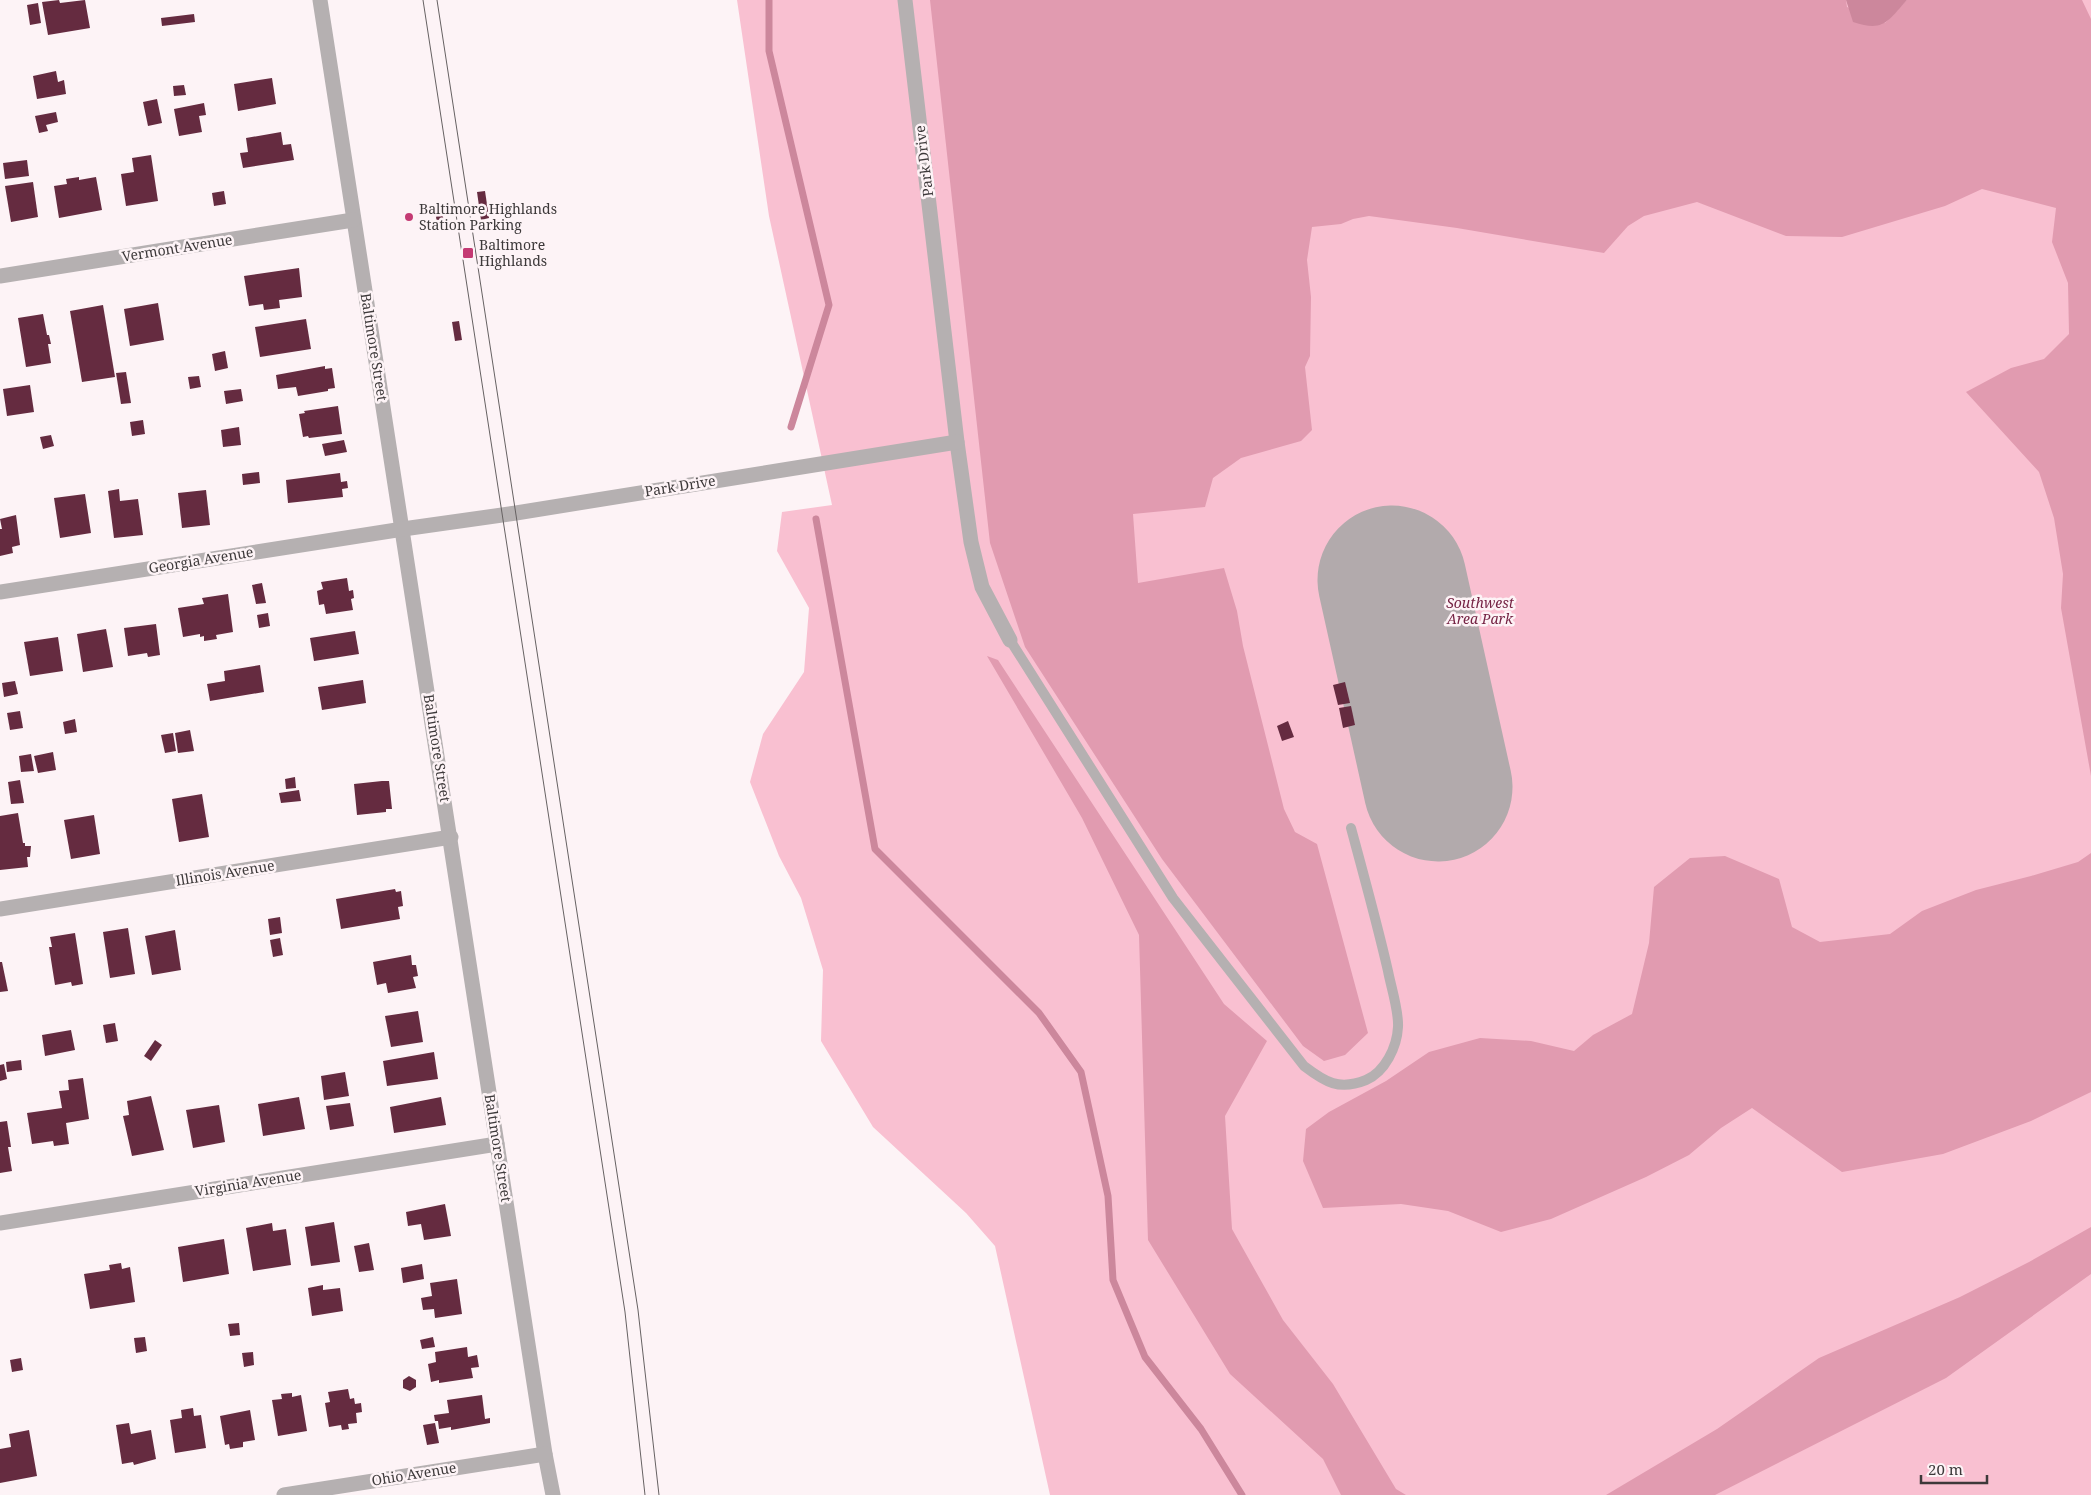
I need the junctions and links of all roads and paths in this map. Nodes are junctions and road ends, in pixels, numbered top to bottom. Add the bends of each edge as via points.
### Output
1 (320, 0) edge
2 (905, 0) edge
3 (353, 220) junction
4 (0, 276) edge
5 (957, 442) junction
6 (403, 529) junction
7 (0, 592) edge
8 (1010, 640) joint
9 (1351, 828) dead end
10 (451, 837) junction
11 (0, 909) edge
12 (497, 1144) junction
13 (0, 1222) edge
14 (545, 1454) junction
15 (284, 1495) edge
16 (553, 1495) edge

1 - 3 street, Baltimore Street
2 - 5 street, Park Drive
3 - 4 street, Vermont Avenue
3 - 6 street, Baltimore Street
5 - 6 street, Park Drive
5 - 8 street, Park Drive via 971,542 982,587
6 - 7 street, Georgia Avenue
6 - 10 street, Baltimore Street
8 - 9 lane via 1173,898 1304,1066 1337,1085 1356,1084 1373,1077 1388,1059 1398,1027 1378,929
10 - 11 street, Illinois Avenue
10 - 12 street, Baltimore Street
12 - 13 street, Virginia Avenue
12 - 14 street, Baltimore Street
14 - 15 street, Ohio Avenue
14 - 16 street, Baltimore Street

